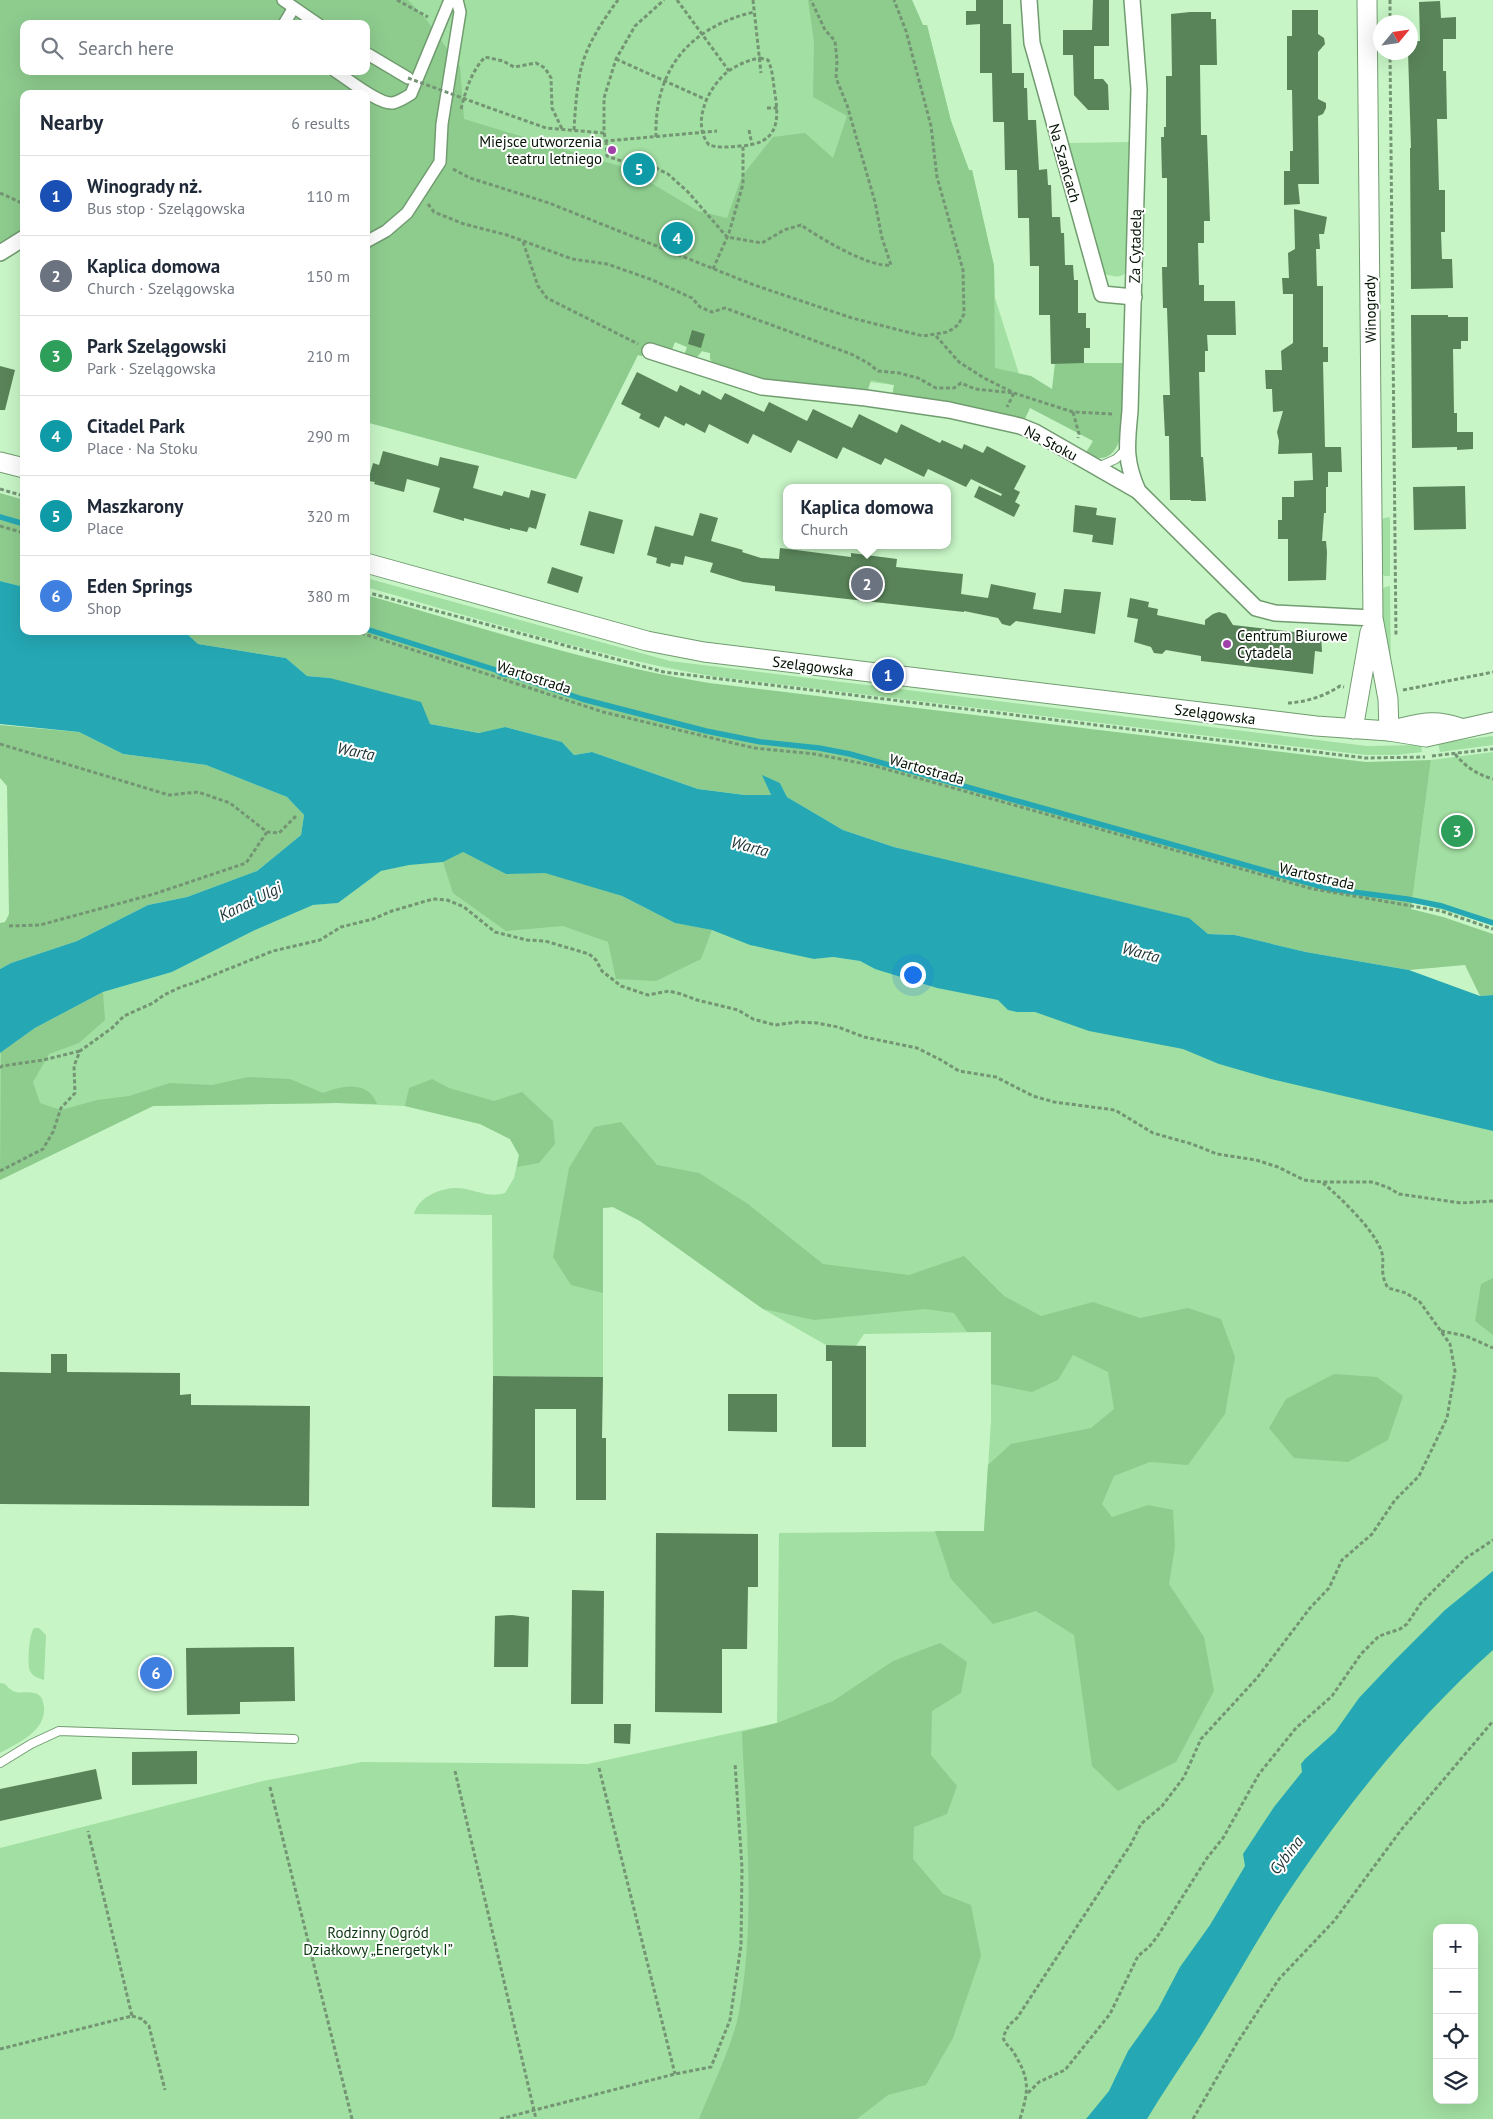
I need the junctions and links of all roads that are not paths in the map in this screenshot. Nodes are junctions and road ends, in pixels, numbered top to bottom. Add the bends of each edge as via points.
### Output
1 (283, 0) edge
2 (450, 0) edge
3 (457, 0) edge
4 (1029, 0) edge
5 (1132, 0) edge
6 (1367, 0) edge
7 (293, 9) junction
8 (286, 20) edge
9 (311, 20) edge
10 (370, 55) edge
11 (341, 75) edge
12 (408, 78) road end
13 (364, 90) edge
14 (370, 94) edge
15 (20, 240) edge
16 (370, 240) edge
17 (0, 254) edge
18 (1134, 297) junction
19 (650, 351) road end
20 (1127, 448) junction
21 (0, 462) edge
22 (20, 467) edge
23 (1096, 468) junction
24 (1138, 491) junction
25 (370, 564) edge
26 (1373, 618) junction
27 (1493, 722) edge
28 (1353, 730) junction
29 (1389, 731) junction
30 (294, 1739) dead end
31 (0, 1763) edge

1 - 7 street
2 - 14 street via 411,94 392,103
3 - 16 street via 460,12 442,124 440,162 407,213
4 - 18 street, Na Szańcach via 1036,57 1102,294
5 - 18 street, Za Cytadelą via 1139,89
6 - 26 street, Winogrady
7 - 8 street
7 - 9 street
10 - 12 street
11 - 13 street
15 - 17 street
18 - 20 street, Za Cytadelą
19 - 23 street, Na Stoku via 762,387 949,410 1020,426 1050,439
20 - 23 lane via 1116,459
20 - 24 street, Za Cytadelą via 1130,473
21 - 22 street
23 - 24 street, Na Stoku
24 - 26 street, Na Stoku via 1256,608 1274,613
25 - 28 street, Szelągowska via 672,647
26 - 28 street, Winogrady
26 - 29 street, Winogrady via 1388,699
27 - 29 street, Szelągowska via 1460,728 1438,721 1425,722
28 - 29 street, Szelągowska
30 - 31 lane via 59,1731

